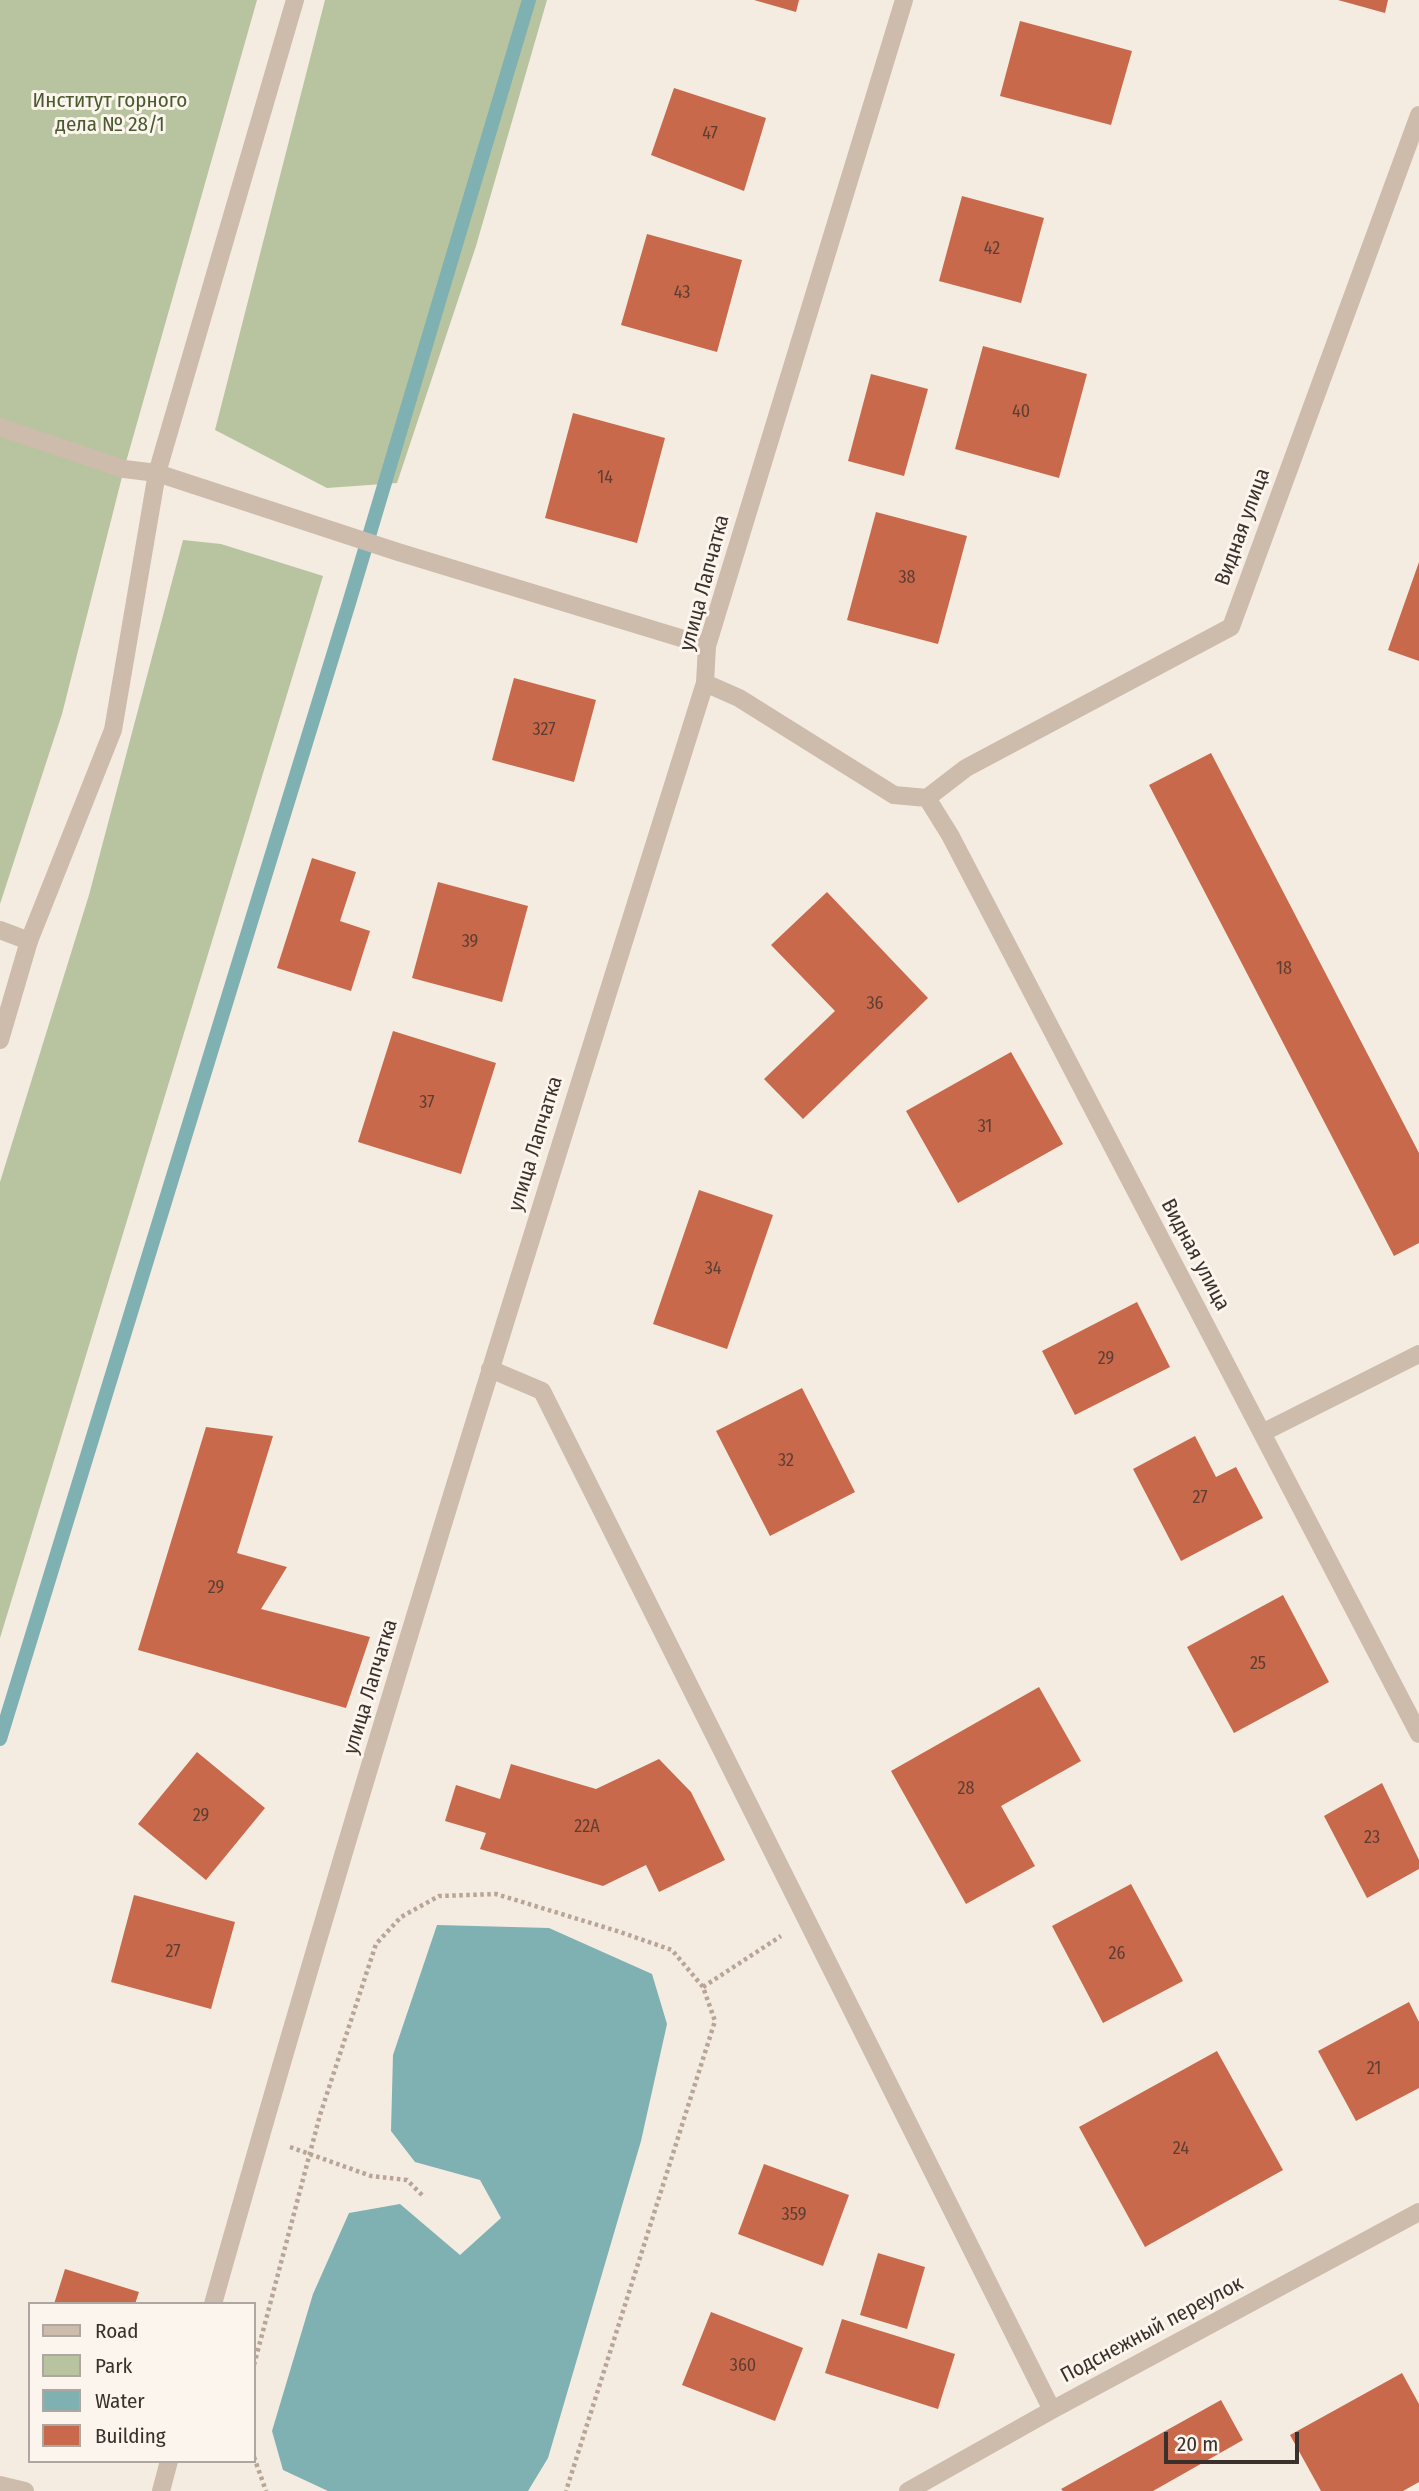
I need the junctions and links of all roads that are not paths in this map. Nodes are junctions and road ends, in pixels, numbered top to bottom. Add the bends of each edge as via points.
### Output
1 (295, 0) edge
2 (904, 0) edge
3 (1419, 115) edge
4 (0, 427) edge
5 (157, 472) junction
6 (707, 646) junction
7 (705, 683) junction
8 (927, 798) junction
9 (0, 930) edge
10 (29, 941) junction
11 (0, 1040) edge
12 (1419, 1354) edge
13 (490, 1369) junction
14 (1262, 1433) junction
15 (1419, 1734) edge
16 (1419, 2212) edge
17 (214, 2302) edge
18 (1052, 2410) junction
19 (168, 2463) edge
20 (0, 2485) edge
21 (25, 2491) edge
22 (161, 2491) edge
23 (908, 2491) edge

1 - 5 street
2 - 6 street, улица Лапчатка
3 - 8 street, Видная улица via 1231,627 966,768
4 - 5 street via 124,469
5 - 6 street via 398,552
5 - 10 street via 113,730
6 - 7 street, улица Лапчатка
7 - 8 street via 739,698 894,795
7 - 13 street, улица Лапчатка
8 - 14 street, Видная улица
9 - 10 street
10 - 11 street
12 - 14 street
13 - 17 street, улица Лапчатка
13 - 18 street via 542,1391
14 - 15 street, Видная улица
16 - 18 street, Подснежный переулок
18 - 23 street, Подснежный переулок
19 - 22 street
20 - 21 street

